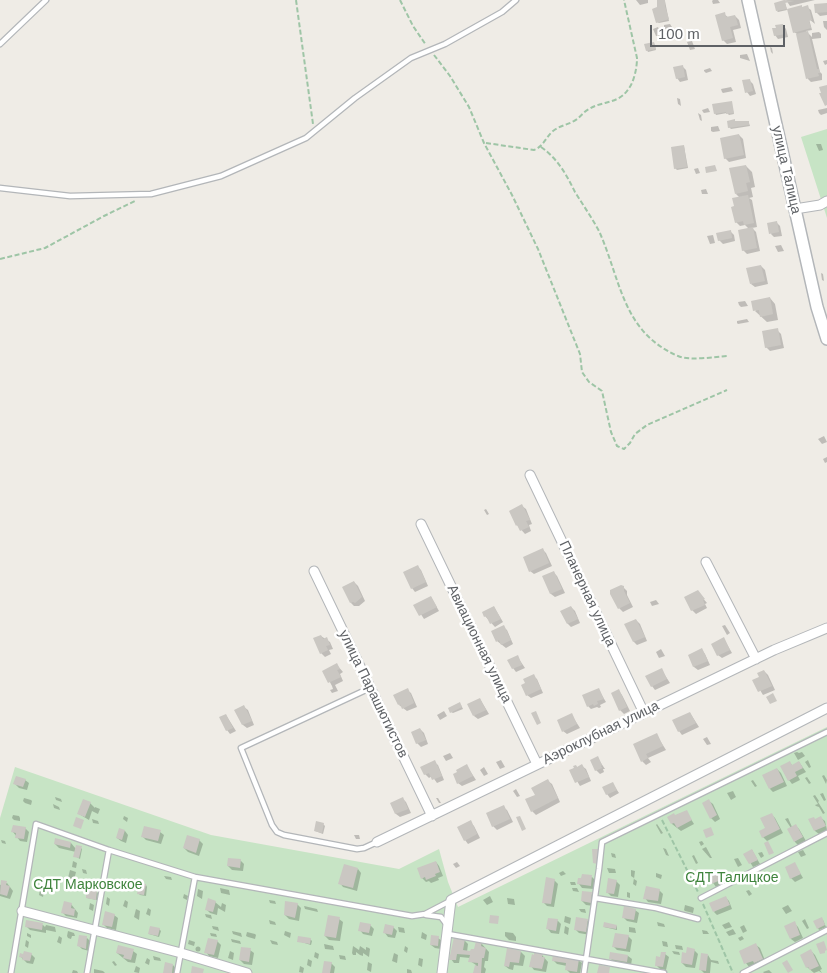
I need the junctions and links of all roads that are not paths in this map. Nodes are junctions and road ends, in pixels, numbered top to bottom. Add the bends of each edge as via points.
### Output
1 (46, 0) edge
2 (516, 0) edge
3 (748, 0) edge
4 (0, 44) edge
5 (0, 188) edge
6 (827, 201) edge
7 (796, 209) junction
8 (827, 338) edge
9 (530, 475) dead end
10 (421, 524) dead end
11 (706, 562) dead end
12 (314, 571) dead end
13 (827, 628) edge
14 (756, 660) junction
15 (370, 688) junction
16 (827, 708) edge
17 (644, 713) junction
18 (827, 732) edge
19 (537, 764) junction
20 (432, 816) junction
21 (827, 832) edge
22 (377, 842) joint
23 (109, 850) junction
24 (195, 876) junction
25 (595, 898) junction
26 (701, 898) dead end
27 (451, 900) junction
28 (22, 911) junction
29 (425, 914) junction
30 (698, 918) dead end
31 (827, 930) edge
32 (95, 931) junction
33 (448, 931) junction
34 (181, 953) junction
35 (586, 958) junction
36 (10, 973) edge
37 (87, 973) edge
38 (177, 973) edge
39 (247, 973) edge
40 (442, 973) edge
41 (584, 973) edge
42 (664, 973) edge
43 (743, 973) edge

1 - 4 lane
2 - 5 lane via 502,12 445,44 411,58 354,98 306,138 221,176 151,194 70,196
3 - 7 street, улица Талица
6 - 7 street via 820,206
7 - 8 street, улица Талица
9 - 17 street, Планерная улица
10 - 19 street, Авиационная улица
11 - 14 street
12 - 15 street, улица Парашютистов
13 - 14 street, Аэроклубная улица
14 - 17 street, Аэроклубная улица
15 - 20 street, улица Парашютистов
15 - 22 lane via 241,748 277,832 347,848 364,848
16 - 27 street
17 - 19 street, Аэроклубная улица
18 - 25 lane via 602,842
19 - 20 street, Аэроклубная улица
20 - 22 street, Аэроклубная улица
21 - 26 lane
23 - 24 lane
23 - 28 lane via 36,824
23 - 32 lane
24 - 29 lane via 412,916
24 - 34 lane
25 - 30 lane
25 - 35 lane
27 - 29 lane
27 - 33 street
28 - 32 street
28 - 36 lane
29 - 33 lane via 441,917
31 - 43 lane
32 - 34 street
32 - 37 lane
33 - 35 lane
33 - 40 street
34 - 38 lane
34 - 39 street
35 - 41 lane
35 - 42 lane

